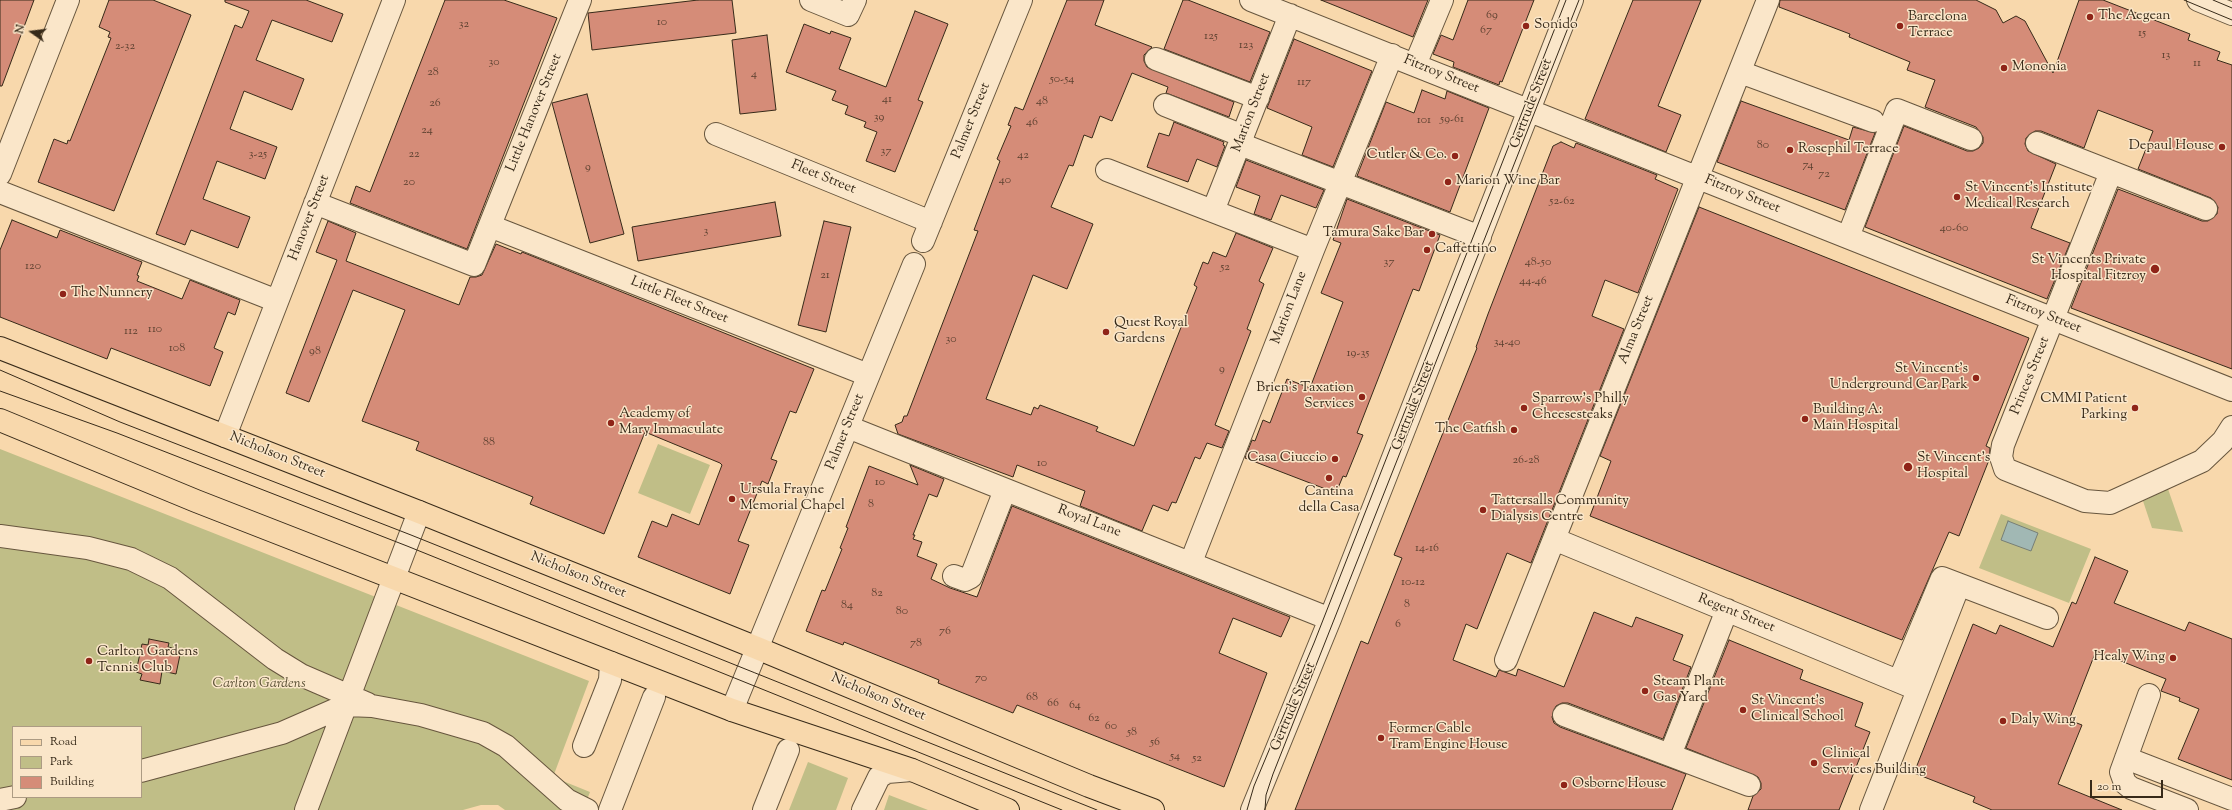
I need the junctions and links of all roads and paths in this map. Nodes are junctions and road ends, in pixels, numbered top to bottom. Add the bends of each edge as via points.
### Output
1 (68, 0) edge
2 (394, 0) edge
3 (580, 0) edge
4 (811, 0) edge
5 (1022, 0) edge
6 (1251, 0) edge
7 (1442, 0) edge
8 (1572, 0) edge
9 (1768, 0) edge
10 (2198, 0) edge
11 (852, 8) edge
12 (2232, 14) edge
13 (1290, 15) junction
14 (1392, 56) junction
15 (1156, 59) dead end
16 (1415, 65) junction
17 (1740, 72) junction
18 (1258, 98) junction
19 (1165, 105) dead end
20 (1529, 110) junction
21 (1873, 121) dead end
22 (716, 134) dead end
23 (1971, 139) dead end
24 (1241, 140) junction
25 (2037, 143) dead end
26 (1106, 170) dead end
27 (2111, 172) junction
28 (0, 174) edge
29 (1698, 177) junction
30 (1339, 182) junction
31 (0, 192) edge
32 (315, 203) junction
33 (2206, 208) dead end
34 (1213, 211) junction
35 (490, 226) junction
36 (927, 232) joint
37 (1480, 237) junction
38 (1848, 237) junction
39 (1312, 250) junction
40 (914, 264) dead end
41 (276, 301) junction
42 (2054, 319) junction
43 (0, 348) edge
44 (868, 375) junction
45 (2232, 390) edge
46 (0, 420) edge
47 (848, 427) junction
48 (2232, 427) edge
49 (225, 436) junction
50 (1005, 490) junction
51 (419, 512) junction
52 (0, 536) edge
53 (1554, 539) junction
54 (1191, 562) junction
55 (954, 576) dead end
56 (395, 578) junction
57 (1727, 610) junction
58 (2047, 618) dead end
59 (1330, 619) junction
60 (757, 648) junction
61 (1506, 660) dead end
62 (611, 663) junction
63 (1908, 685) junction
64 (2149, 695) dead end
65 (654, 697) dead end
66 (348, 700) junction
67 (732, 710) junction
68 (1564, 715) dead end
69 (584, 746) dead end
70 (788, 750) dead end
71 (1670, 755) junction
72 (2126, 758) junction
73 (912, 770) junction
74 (142, 771) edge
75 (1749, 786) dead end
76 (12, 798) edge
77 (2232, 799) edge
78 (0, 800) edge
79 (1876, 808) edge
80 (306, 810) edge
81 (587, 810) edge
82 (610, 810) edge
83 (764, 810) edge
84 (863, 810) edge
85 (1008, 810) edge
86 (1153, 810) edge
87 (1252, 810) edge
88 (2188, 810) edge

1 - 28 street
2 - 32 street, Hanover Street
3 - 35 street, Little Hanover Street
4 - 11 street
5 - 36 street, Palmer Street
6 - 13 street, Fitzroy Street
7 - 16 street
8 - 20 street, Gertrude Street
9 - 17 street, Alma Street
10 - 12 street
13 - 14 street, Fitzroy Street
13 - 18 street, Marion Street
14 - 16 street, Fitzroy Street
14 - 30 street, Marion Lane
15 - 18 street
16 - 20 street, Fitzroy Street
17 - 21 street
17 - 29 street, Alma Street
18 - 24 street, Marion Street
19 - 24 street
20 - 29 street, Fitzroy Street
20 - 37 street, Gertrude Street
22 - 36 street, Fleet Street
23 - 38 street via 1897,110
24 - 30 street
24 - 34 street, Marion Street
25 - 27 street
26 - 34 street
27 - 33 street
27 - 42 street, Princes Street
29 - 38 street, Fitzroy Street
29 - 53 street, Alma Street
30 - 37 street
30 - 39 street, Marion Lane
31 - 41 street
32 - 35 street, Little Hanover Street via 474,265
32 - 41 street, Hanover Street
34 - 39 street
35 - 44 street, Little Fleet Street
37 - 59 street, Gertrude Street
38 - 42 street, Fitzroy Street
39 - 54 street, Marion Lane
40 - 44 street, Palmer Street
41 - 49 street, Hanover Street
42 - 45 street, Fitzroy Street
42 - 48 street, Princes Street via 2014,395 2001,457 2004,469 2085,501 2110,502 2202,461 2223,441
43 - 49 main road, Nicholson Street
44 - 47 street, Palmer Street
46 - 56 main road via 196,501
47 - 50 street, Royal Lane
47 - 60 street, Palmer Street
49 - 51 main road, Nicholson Street
50 - 54 street, Royal Lane
50 - 55 street via 972,576 966,580
51 - 56 street
51 - 60 main road, Nicholson Street
52 - 66 street via 110,552 144,565 179,585 275,659
53 - 57 street, Regent Street
53 - 61 street, Alma Street
54 - 59 street, Royal Lane
56 - 62 main road
56 - 66 street
57 - 63 street, Regent Street
57 - 71 street
58 - 63 street via 1950,582
59 - 87 street, Gertrude Street
60 - 67 street, Palmer Street
60 - 86 main road, Nicholson Street via 1089,786
62 - 67 main road
62 - 69 street via 610,680
63 - 79 street
64 - 72 street
65 - 82 street
66 - 74 street via 282,733
66 - 80 street
66 - 81 street via 421,715 483,733 506,746 567,800
67 - 73 main road
68 - 71 street
70 - 83 street
71 - 75 street
72 - 77 street
72 - 88 street via 2120,772 2125,783 2131,788
73 - 84 street via 887,772 879,777
73 - 85 main road
76 - 78 street

